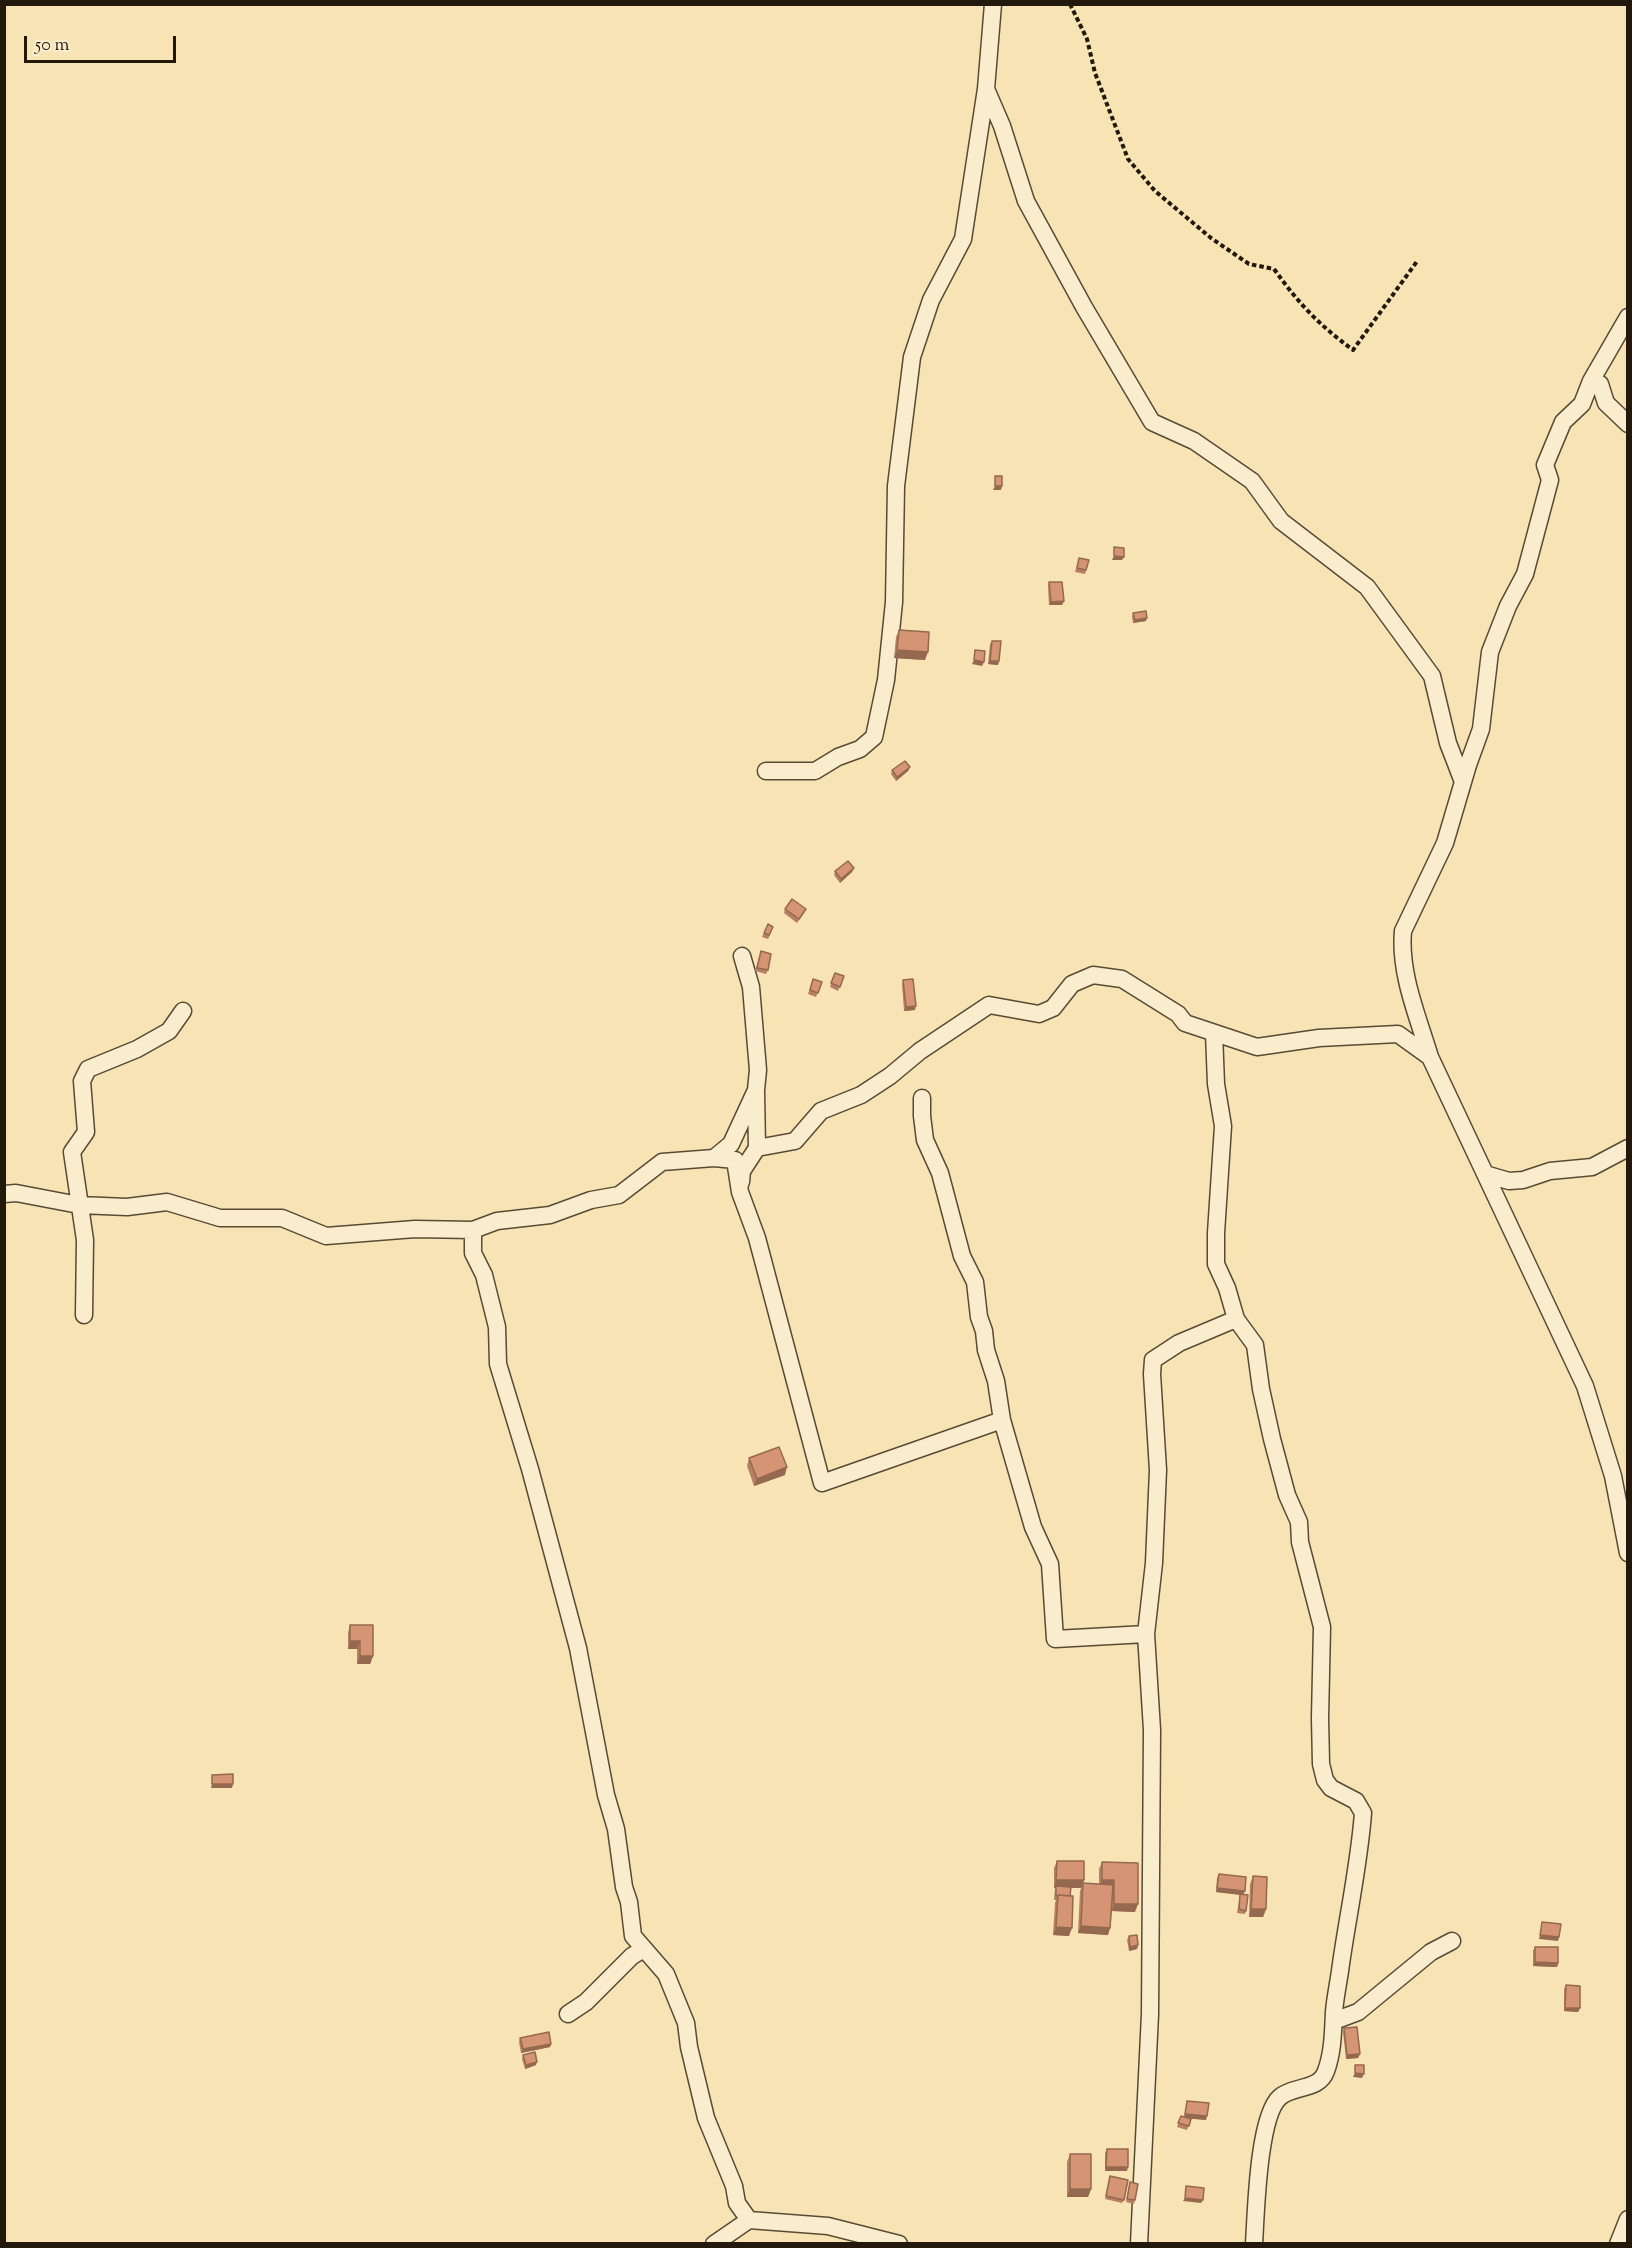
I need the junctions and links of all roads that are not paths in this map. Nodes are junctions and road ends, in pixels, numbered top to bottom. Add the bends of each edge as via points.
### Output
1 (993, 4) edge
2 (986, 88) junction
3 (1628, 317) edge
4 (1591, 381) junction
5 (1628, 424) edge
6 (766, 771) dead end
7 (1463, 782) junction
8 (742, 956) dead end
9 (183, 1011) dead end
10 (1214, 1033) junction
11 (1430, 1057) junction
12 (756, 1090) junction
13 (922, 1098) dead end
14 (757, 1148) junction
15 (1628, 1148) edge
16 (714, 1158) junction
17 (1485, 1174) junction
18 (740, 1192) junction
19 (4, 1194) edge
20 (79, 1205) junction
21 (473, 1230) junction
22 (84, 1315) dead end
23 (1236, 1319) junction
24 (1002, 1420) junction
25 (1628, 1553) edge
26 (1146, 1634) junction
27 (1452, 1941) dead end
28 (644, 1948) junction
29 (568, 2014) dead end
30 (1334, 2021) junction
31 (1628, 2219) edge
32 (749, 2220) junction
33 (714, 2244) edge
34 (899, 2244) edge
35 (1139, 2244) edge
36 (1254, 2244) edge
37 (1618, 2244) edge

1 - 2 street
2 - 6 street via 963,238 931,300 912,357 896,486 886,680 874,737 860,749 815,771
2 - 7 street via 1026,201 1152,422 1194,441 1252,482 1281,521 1367,587 1432,676 1448,743
3 - 4 street
4 - 5 street via 1600,384 1606,403
4 - 7 street via 1582,404 1563,422 1545,465 1550,480 1525,574 1490,652 1481,729
7 - 11 street via 1445,843 1403,931 1401,946 1408,985
8 - 12 street via 751,987
9 - 20 street via 169,1031 88,1070 82,1081 86,1132 72,1152
10 - 11 street via 1257,1047 1319,1038 1398,1034
10 - 14 street via 1185,1023 1178,1014 1122,979 1093,975 1072,984 1053,1008 1039,1014 989,1005 861,1095 821,1111 795,1141
10 - 23 street via 1223,1126 1216,1264
11 - 17 street
12 - 14 street
12 - 16 street via 731,1144
13 - 24 street via 925,1140 940,1173 962,1256 975,1282
14 - 18 street via 742,1171
15 - 17 street via 1592,1167 1523,1180 1509,1181
16 - 18 street via 735,1160
16 - 21 street via 662,1162 619,1195 549,1215 496,1221
17 - 25 street via 1585,1386 1613,1476
18 - 24 street via 757,1238 822,1483
19 - 20 street
20 - 21 street via 127,1207 167,1202 220,1218 282,1218 326,1236 415,1229
20 - 22 street via 86,1259
21 - 28 street via 472,1253 484,1275 498,1327 498,1365 578,1648 616,1829 633,1936
23 - 26 street via 1179,1342 1153,1360 1158,1470
23 - 30 street via 1255,1345 1270,1429 1287,1495 1299,1522 1300,1542 1322,1627 1320,1718 1324,1780 1356,1801 1363,1813
24 - 26 street via 1033,1527 1050,1563 1054,1639
26 - 35 street via 1152,1730 1150,2002
27 - 30 street via 1431,1952 1358,2013
28 - 29 street
28 - 32 street via 666,1974 686,2023 706,2118 734,2186 737,2203
30 - 36 street via 1332,2052 1325,2075 1311,2086 1287,2092 1275,2102 1271,2113 1258,2176
31 - 37 street
32 - 33 street
32 - 34 street via 828,2226

